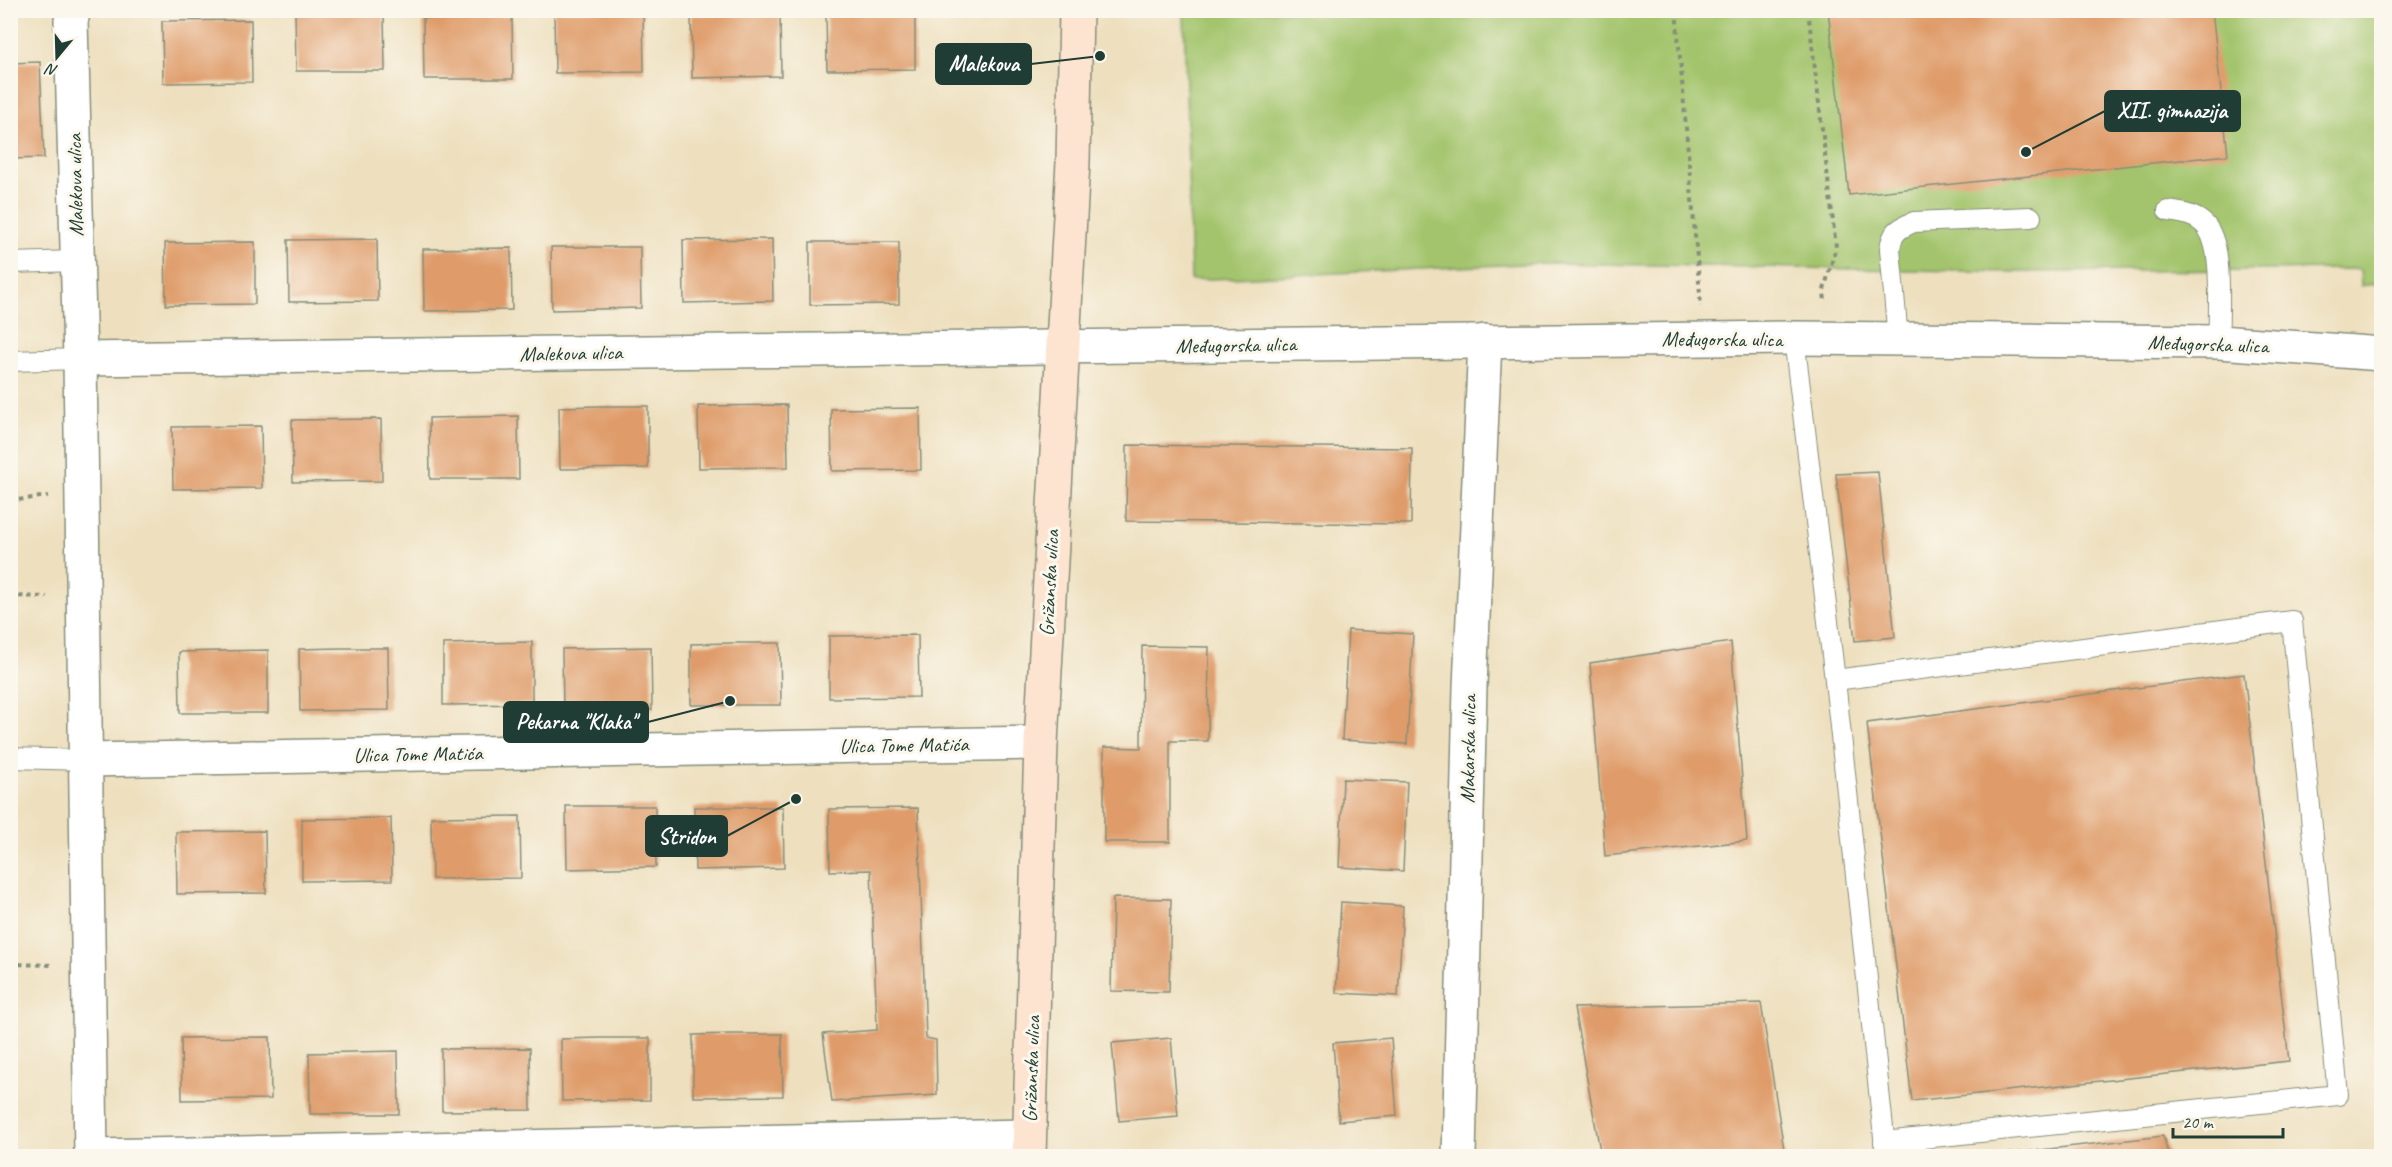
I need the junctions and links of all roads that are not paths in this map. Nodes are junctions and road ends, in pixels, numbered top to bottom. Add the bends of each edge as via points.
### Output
1 (74, 10) edge
2 (1076, 10) edge
3 (2168, 211) dead end
4 (2031, 217) dead end
5 (77, 261) junction
6 (10, 263) edge
7 (1794, 338) junction
8 (1898, 339) junction
9 (1485, 341) junction
10 (2219, 342) junction
11 (1062, 348) junction
12 (2382, 354) edge
13 (80, 359) junction
14 (10, 361) edge
15 (1835, 680) junction
16 (1041, 743) junction
17 (10, 758) edge
18 (86, 760) junction
19 (1029, 1146) edge
20 (1885, 1149) edge
21 (91, 1156) edge
22 (96, 1156) edge
23 (1459, 1156) edge

1 - 5 street, Malekova ulica via 71,21
2 - 11 street, Grižanska ulica via 1073,162
3 - 10 lane via 2190,215 2204,224 2213,237
4 - 8 lane via 1914,222 1899,228 1892,236 1890,249
5 - 6 lane
5 - 13 street, Malekova ulica
7 - 8 street, Međugorska ulica
7 - 9 street, Međugorska ulica
7 - 15 lane
8 - 10 street, Međugorska ulica
9 - 11 street, Međugorska ulica
9 - 23 street, Makarska ulica via 1470,687
10 - 12 street, Međugorska ulica
11 - 13 street, Malekova ulica
11 - 16 street, Grižanska ulica
13 - 14 lane, Malekova ulica
13 - 18 street
15 - 20 lane
15 - 20 lane via 2292,621 2338,1095
16 - 18 street, Ulica Tome Matića
16 - 19 street, Grižanska ulica
17 - 18 lane, Ulica Tome Matića
18 - 21 street
19 - 22 street

